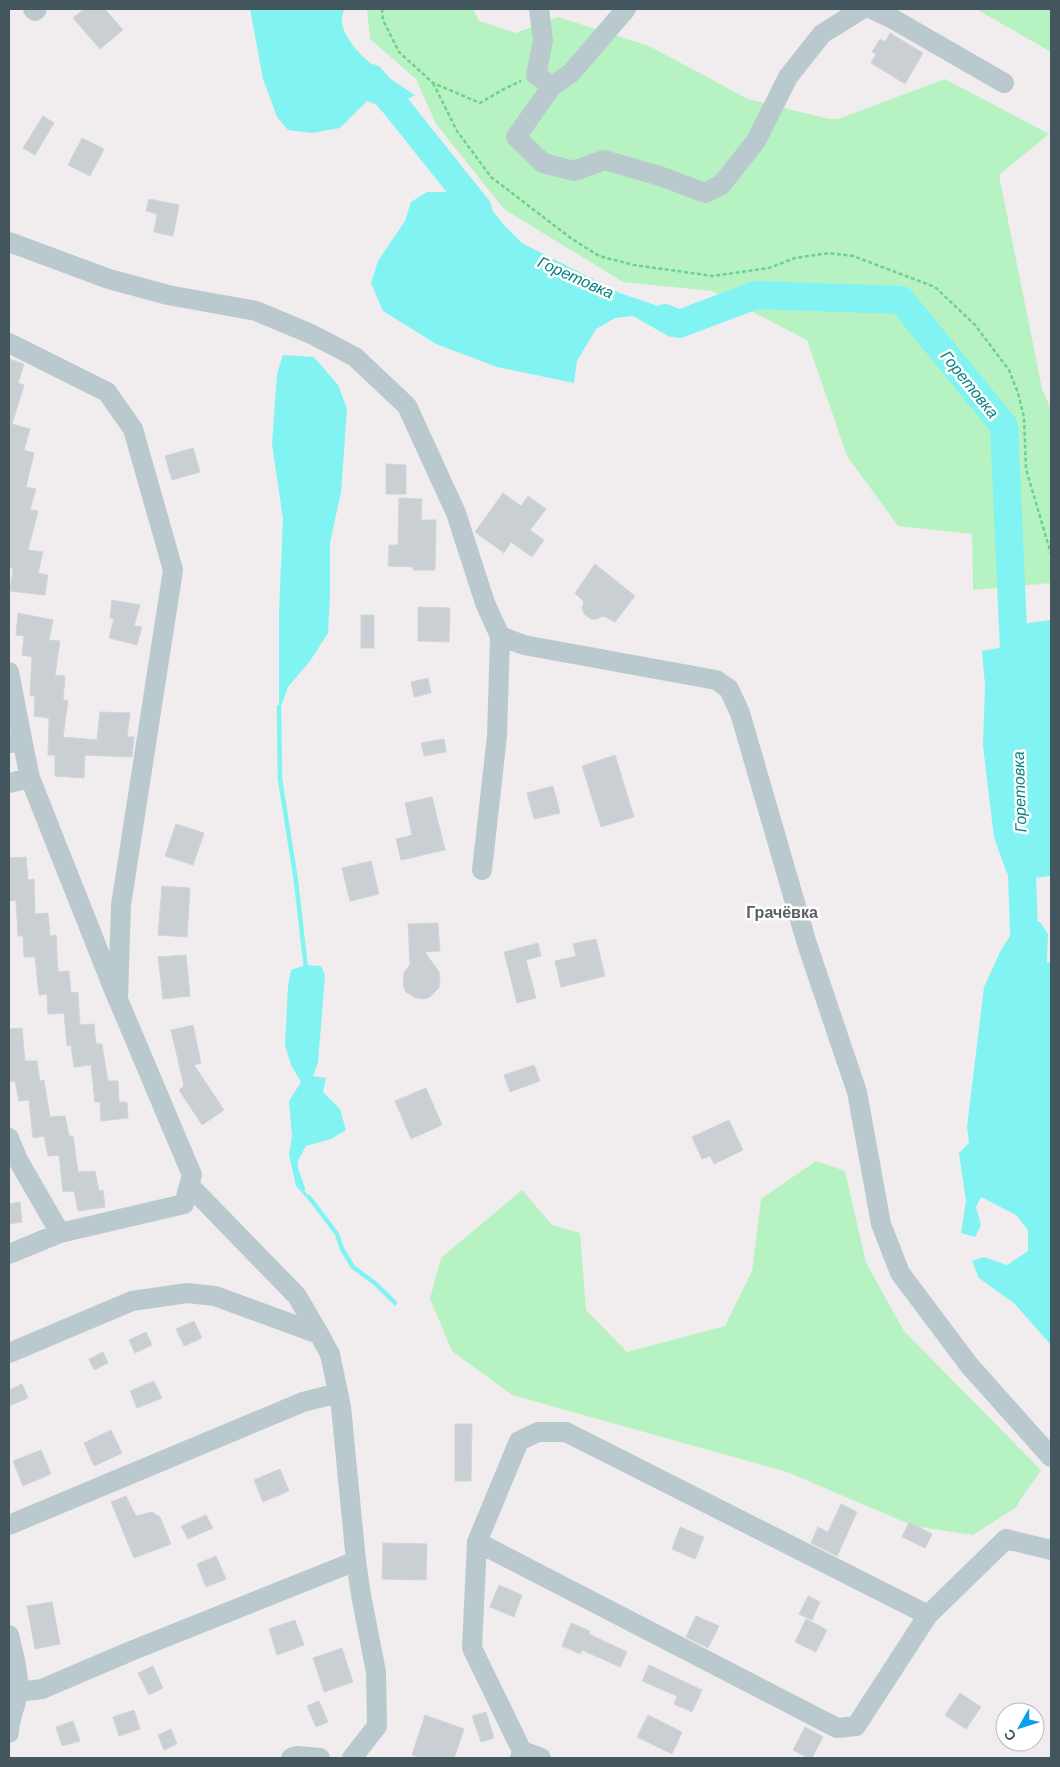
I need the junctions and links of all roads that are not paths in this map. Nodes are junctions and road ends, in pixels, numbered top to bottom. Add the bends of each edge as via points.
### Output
1 (33, 9) edge
2 (37, 9) edge
3 (539, 9) edge
4 (626, 9) edge
5 (862, 9) edge
6 (871, 9) edge
7 (1004, 83) dead end
8 (552, 86) junction
9 (9, 242) edge
10 (9, 343) edge
11 (500, 636) junction
12 (9, 672) edge
13 (15, 741) edge
14 (30, 778) junction
15 (9, 784) edge
16 (482, 870) dead end
17 (118, 1000) junction
18 (9, 1138) edge
19 (189, 1186) junction
20 (60, 1233) junction
21 (9, 1254) edge
22 (319, 1334) junction
23 (9, 1353) edge
24 (338, 1393) junction
25 (1051, 1456) edge
26 (9, 1525) edge
27 (477, 1542) junction
28 (1051, 1550) edge
29 (356, 1561) junction
30 (928, 1615) junction
31 (9, 1635) edge
32 (18, 1692) junction
33 (9, 1733) edge
34 (521, 1754) edge
35 (292, 1758) edge
36 (320, 1758) edge
37 (352, 1758) edge
38 (541, 1758) edge

1 - 2 street
3 - 8 street via 543,41 536,75
4 - 8 street via 571,73
5 - 8 street via 822,34 788,77 756,141 721,185 706,194 660,176 604,160 574,171 543,163 516,137
6 - 7 street
9 - 11 street via 109,279 168,295 256,311 355,357 407,406 456,513 485,603
10 - 17 street via 107,392 133,429 173,570 121,905
11 - 16 street via 498,736
11 - 25 street via 524,645 716,680 729,689 740,713 807,944 856,1092 881,1224 900,1273 969,1365
12 - 13 street
13 - 14 street
14 - 15 street
14 - 17 street
17 - 19 street via 192,1175
18 - 20 street
19 - 20 street via 184,1204
19 - 22 street via 297,1296
20 - 21 street
22 - 23 street via 215,1296 187,1293 132,1301
22 - 24 street via 330,1354
24 - 26 street via 302,1402
24 - 29 street
27 - 30 street via 837,1728 856,1726
27 - 30 street via 519,1441 538,1432 566,1432
27 - 34 street via 472,1648
28 - 30 street via 1006,1539
29 - 32 street via 42,1689
29 - 37 street via 376,1672 377,1726
31 - 32 street
32 - 33 street
34 - 38 street
35 - 36 street

